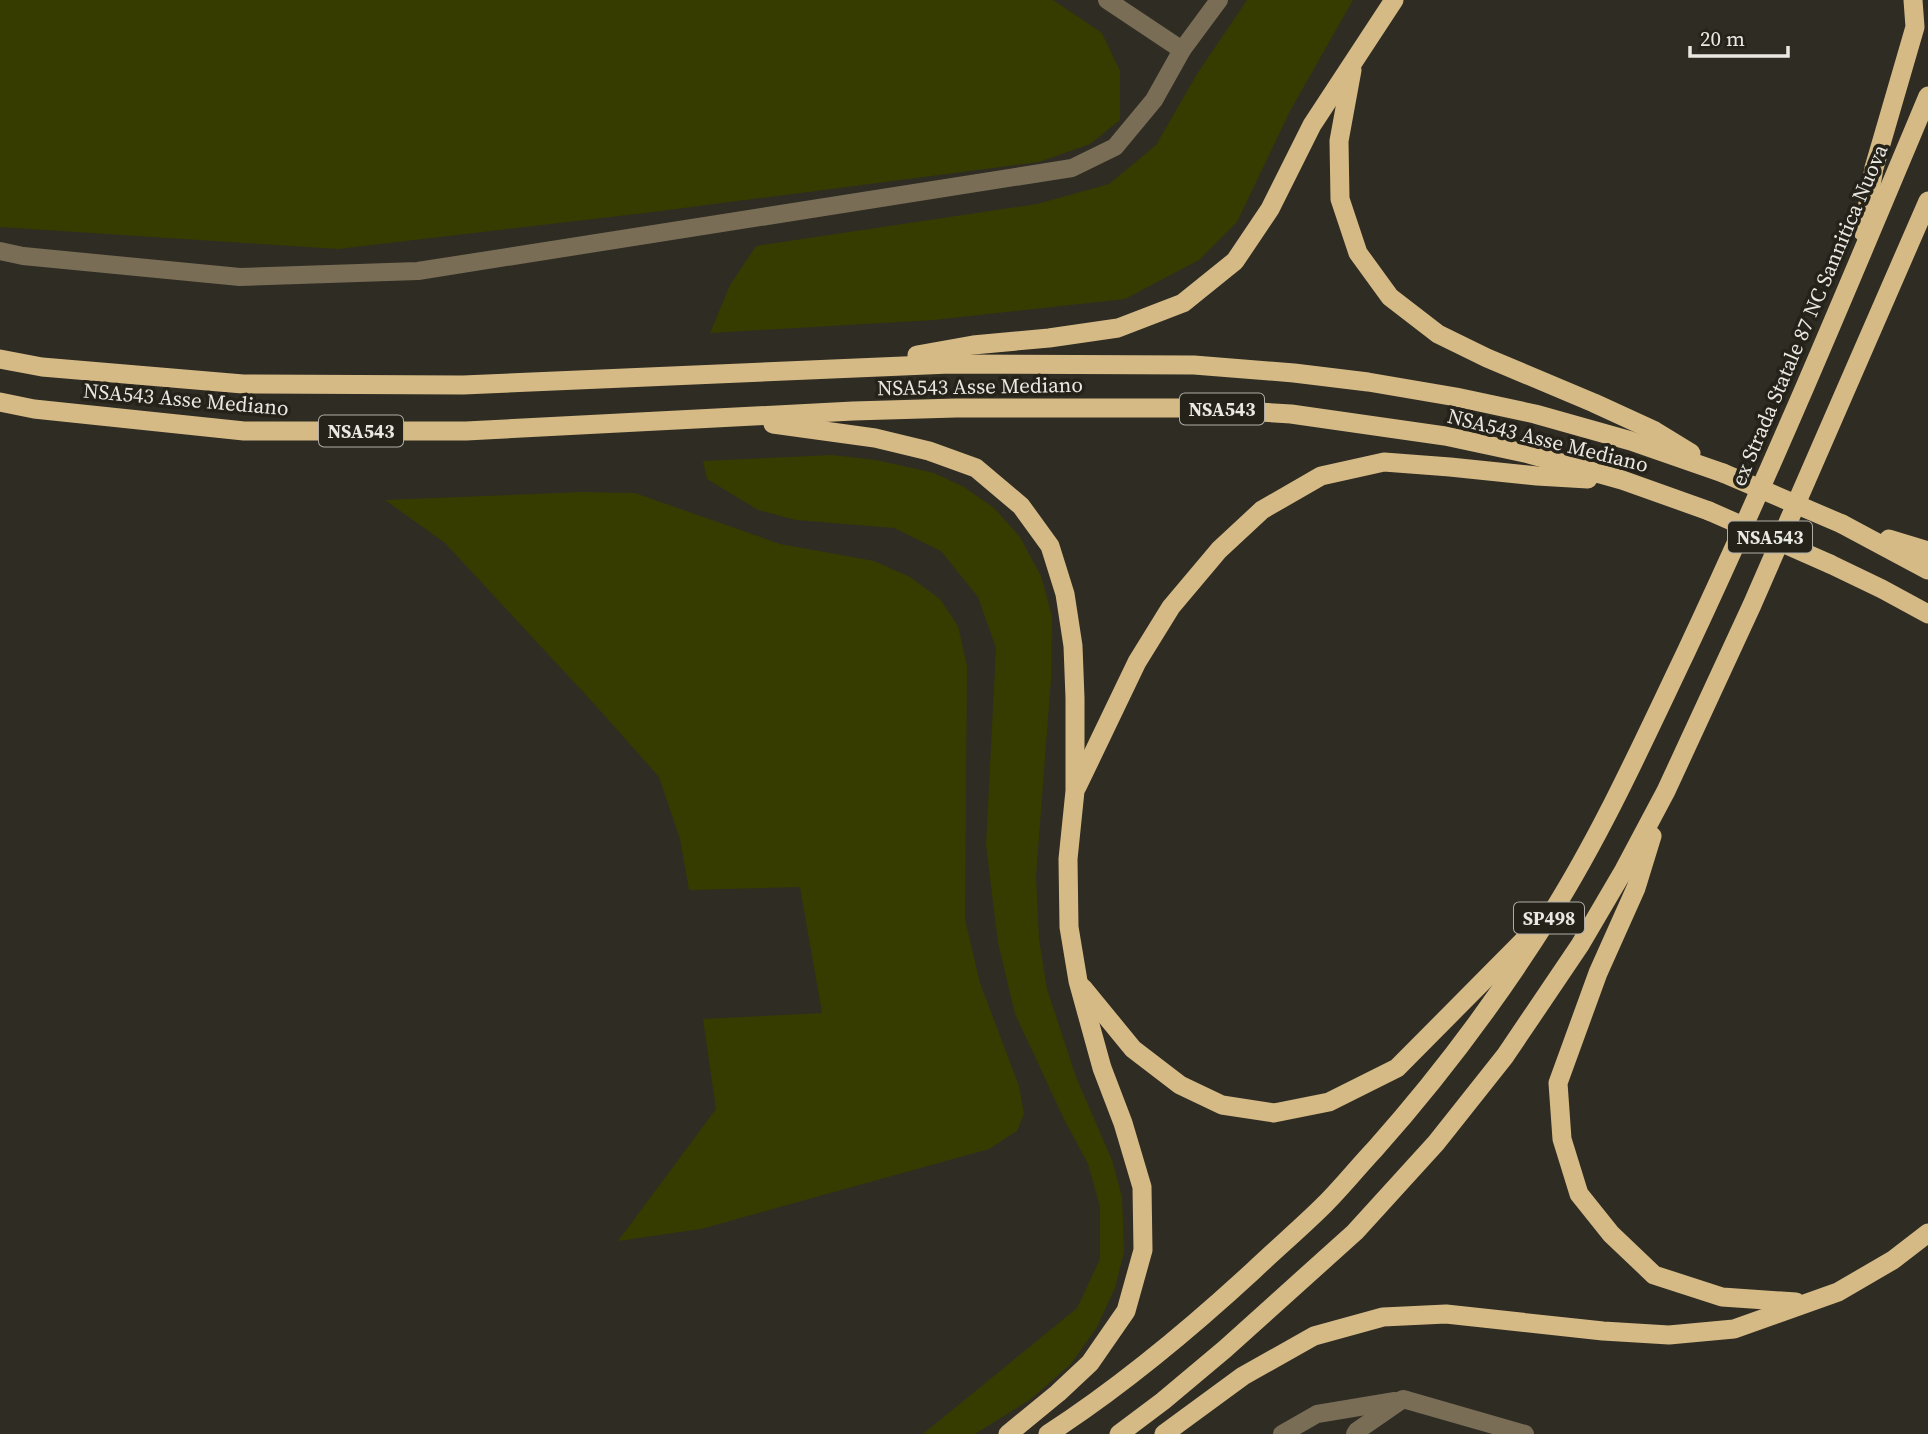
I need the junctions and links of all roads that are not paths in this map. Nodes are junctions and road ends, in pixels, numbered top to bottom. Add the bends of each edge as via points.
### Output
1 (1107, 0) edge
2 (1219, 0) edge
3 (1394, 0) edge
4 (1913, 0) edge
5 (1182, 50) junction
6 (1354, 62) junction
7 (1928, 96) edge
8 (1928, 201) edge
9 (1928, 227) edge
10 (0, 251) edge
11 (1857, 264) junction
12 (1894, 280) junction
13 (0, 359) edge
14 (846, 368) junction
15 (0, 402) edge
16 (723, 417) junction
17 (1723, 473) junction
18 (1622, 480) junction
19 (1842, 524) junction
20 (1928, 551) edge
21 (1928, 570) edge
22 (1882, 589) junction
23 (1928, 614) edge
24 (1928, 624) edge
25 (1666, 791) junction
26 (1076, 792) junction
27 (1552, 913) junction
28 (1078, 981) junction
29 (1928, 1233) edge
30 (1804, 1303) junction
31 (1403, 1399) junction
32 (1008, 1434) edge
33 (1048, 1434) edge
34 (1119, 1434) edge
35 (1164, 1434) edge
36 (1282, 1434) edge
37 (1355, 1434) edge
38 (1525, 1434) edge

1 - 5 street
2 - 5 street
3 - 6 highway
4 - 11 highway via 1915,27 1874,168
5 - 10 street via 1154,100 1115,146 1072,168 418,271 240,276
6 - 14 highway via 1312,125 1270,209 1235,261 1183,303 1118,328 973,345
6 - 17 highway via 1339,141 1340,199 1358,253 1390,297 1437,334 1655,431
7 - 11 highway, ex Strada Statale 87 NC Sannitica Nuova
8 - 12 highway
9 - 12 highway
11 - 27 highway, ex Strada Statale 87 NC Sannitica Nuova / SP498 via 1705,611 1630,769
12 - 25 highway
13 - 14 highway, NSA543 Asse Mediano / NSA543 via 42,367 243,384 463,385
14 - 17 highway, NSA543 Asse Mediano / NSA543 via 1194,365 1318,376 1535,414
15 - 16 highway, NSA543 Asse Mediano / NSA543 via 244,430 466,431
16 - 18 highway, NSA543 Asse Mediano / NSA543 via 1087,407 1291,414 1445,436
16 - 26 highway via 875,438 929,451 976,468 1021,506 1050,546 1065,594 1073,646
17 - 19 highway, NSA543 Asse Mediano / NSA543, bridge
18 - 22 highway, NSA543 Asse Mediano / NSA543, bridge via 1709,511
18 - 26 highway via 1384,462 1321,476 1262,510 1219,550 1171,607 1137,662
19 - 20 highway
19 - 21 highway, NSA543 Asse Mediano / NSA543
22 - 23 highway, NSA543 Asse Mediano / NSA543
22 - 24 highway
25 - 30 highway via 1636,888 1598,973 1558,1083 1562,1139 1579,1194 1611,1234 1654,1275 1722,1297
25 - 34 highway via 1580,945 1504,1056 1436,1143 1355,1232 1225,1349
26 - 28 highway via 1068,859 1069,927
27 - 28 highway via 1396,1068 1329,1102 1274,1113 1222,1105 1180,1085 1133,1049
27 - 33 highway, ex Strada Statale 87 NC Sannitica Nuova / SP498 via 1472,1031 1327,1202 1199,1320
28 - 32 highway via 1142,1187 1143,1250 1126,1311 1090,1363
29 - 30 highway via 1894,1260 1838,1292
30 - 35 highway via 1734,1329 1669,1335 1446,1314 1383,1317 1314,1336 1243,1376
31 - 36 street via 1317,1414
31 - 37 street
31 - 38 street

